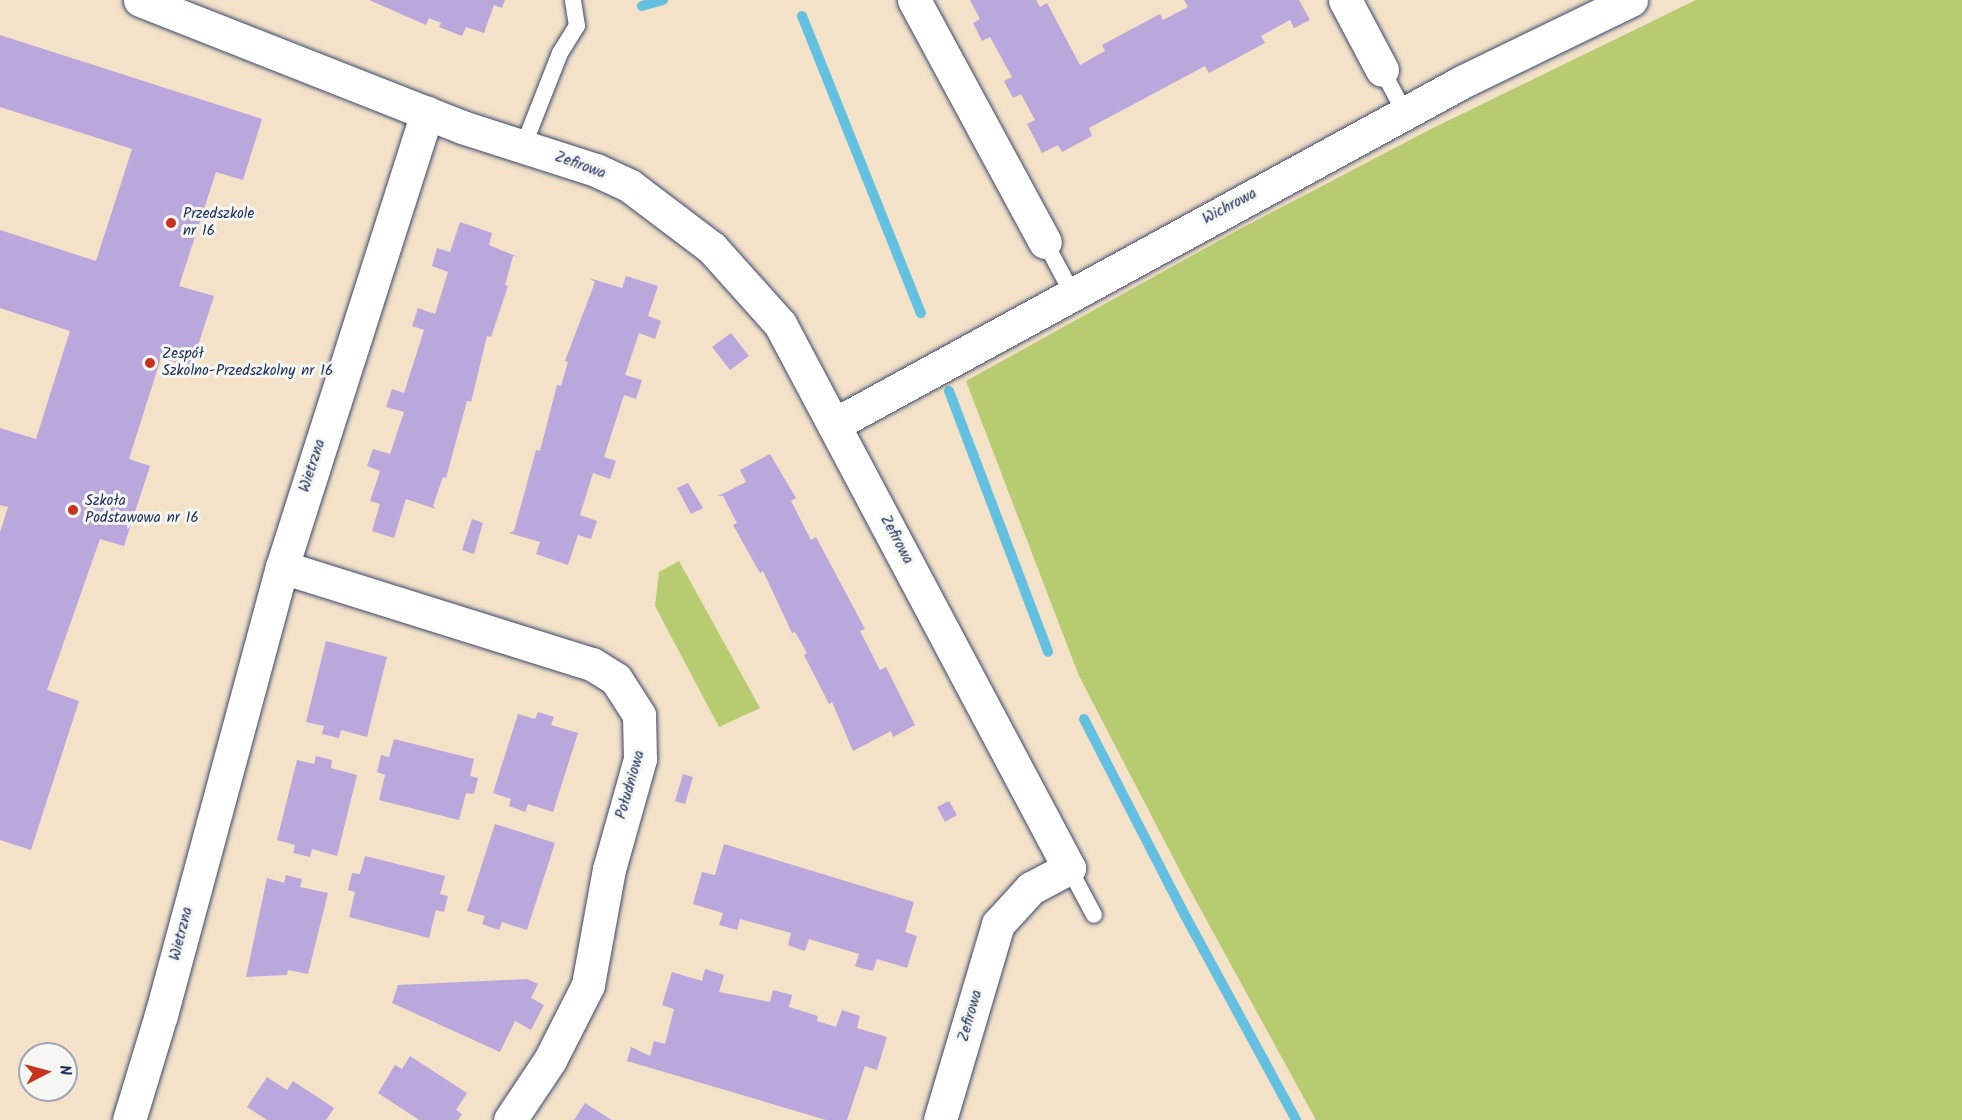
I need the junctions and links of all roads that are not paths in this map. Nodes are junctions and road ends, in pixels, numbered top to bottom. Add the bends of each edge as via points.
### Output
1 (141, 0) edge
2 (573, 0) edge
3 (914, 0) edge
4 (1345, 0) edge
5 (1631, 0) edge
6 (1382, 70) joint
7 (427, 113) junction
8 (1405, 113) junction
9 (523, 147) junction
10 (1045, 242) joint
11 (1072, 293) junction
12 (835, 424) junction
13 (282, 567) junction
14 (1069, 868) junction
15 (1094, 915) dead end
16 (136, 1118) edge
17 (510, 1120) edge
18 (940, 1120) edge

1 - 7 street
2 - 9 lane via 577,26 560,53
3 - 10 street
4 - 6 street
5 - 8 street, Wichrowa
6 - 8 lane
7 - 9 street, Zefirowa
7 - 13 street, Wietrzna
8 - 11 street, Wichrowa
9 - 12 street, Zefirowa via 596,170 630,186 690,228 730,265 780,324
10 - 11 lane
11 - 12 street, Wichrowa
12 - 14 street, Zefirowa
13 - 16 street, Wietrzna
13 - 17 street, Południowa via 592,664 616,679 639,715 640,759 609,869 588,985 550,1060
14 - 15 lane
14 - 18 street, Zefirowa via 1031,888 998,924

